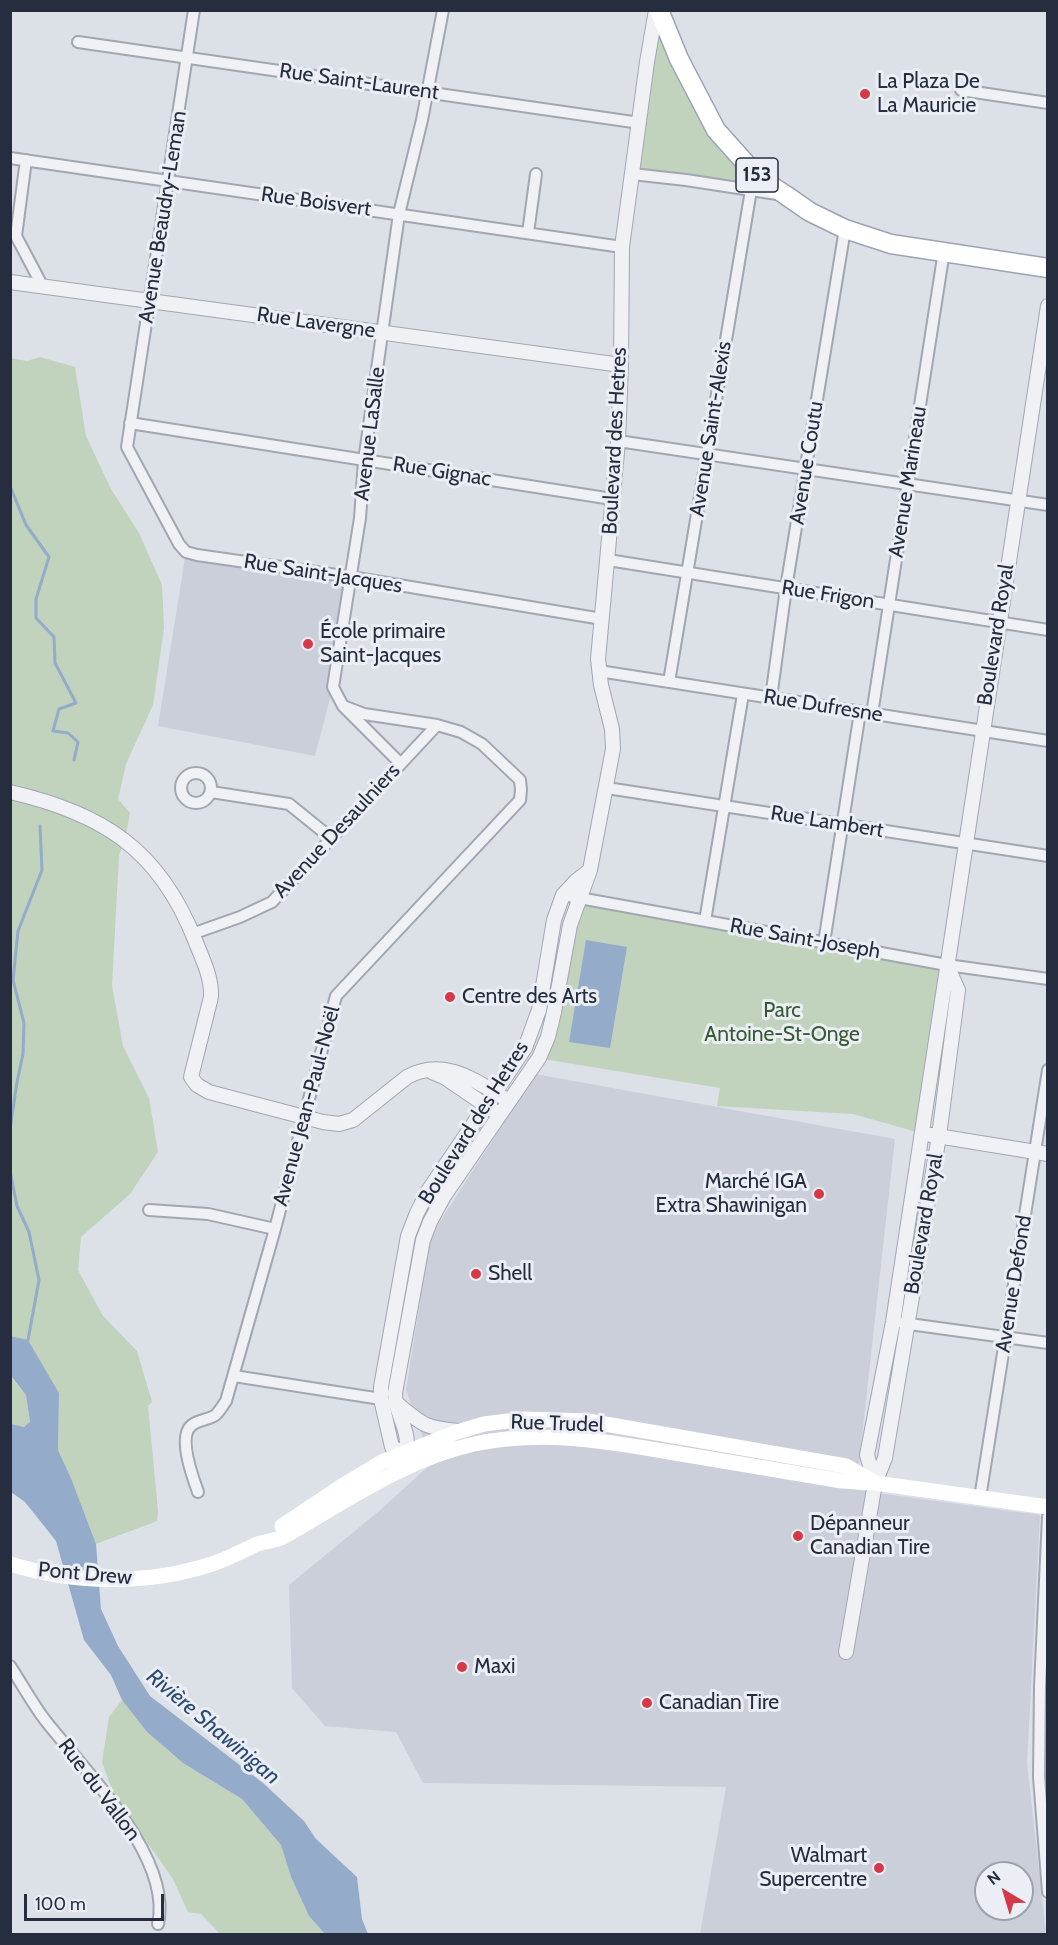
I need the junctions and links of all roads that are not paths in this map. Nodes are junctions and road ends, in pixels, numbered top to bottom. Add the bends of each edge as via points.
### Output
1 (194, 10) edge
2 (443, 10) edge
3 (657, 10) edge
4 (78, 42) dead end
5 (187, 57) junction
6 (961, 90) dead end
7 (426, 92) junction
8 (1047, 103) edge
9 (640, 123) junction
10 (10, 158) edge
11 (26, 160) junction
12 (536, 174) dead end
13 (632, 174) junction
14 (169, 181) junction
15 (755, 183) junction
16 (399, 214) junction
17 (845, 229) junction
18 (528, 233) junction
19 (622, 247) junction
20 (944, 251) junction
21 (1047, 268) edge
22 (10, 282) edge
23 (43, 287) junction
24 (151, 300) junction
25 (1047, 306) edge
26 (382, 332) junction
27 (621, 365) junction
28 (1041, 391) edge
29 (130, 423) junction
30 (618, 441) junction
31 (707, 454) junction
32 (364, 461) junction
33 (806, 469) junction
34 (908, 484) junction
35 (612, 499) junction
36 (1017, 500) junction
37 (1047, 505) edge
38 (608, 560) junction
39 (688, 573) junction
40 (351, 577) junction
41 (786, 588) junction
42 (889, 604) junction
43 (602, 619) junction
44 (998, 622) junction
45 (1047, 630) edge
46 (599, 671) junction
47 (669, 682) junction
48 (744, 693) junction
49 (771, 698) junction
50 (343, 706) junction
51 (860, 712) junction
52 (872, 714) junction
53 (437, 724) junction
54 (982, 730) junction
55 (1047, 741) edge
56 (400, 763) junction
57 (607, 788) junction
58 (10, 792) edge
59 (211, 792) dead end
60 (724, 807) junction
61 (843, 825) junction
62 (331, 838) junction
63 (965, 844) junction
64 (1047, 856) edge
65 (590, 870) junction
66 (563, 895) junction
67 (579, 898) junction
68 (705, 921) junction
69 (192, 934) junction
70 (824, 943) junction
71 (947, 965) junction
72 (1047, 979) edge
73 (427, 1070) junction
74 (1047, 1070) edge
75 (495, 1093) junction
76 (509, 1101) junction
77 (487, 1106) junction
78 (500, 1115) junction
79 (305, 1117) junction
80 (920, 1133) junction
81 (939, 1136) junction
82 (1041, 1154) edge
83 (149, 1210) dead end
84 (275, 1229) junction
85 (900, 1323) junction
86 (1005, 1337) junction
87 (1047, 1343) edge
88 (234, 1376) junction
89 (381, 1399) junction
90 (395, 1402) junction
91 (459, 1431) junction
92 (405, 1459) junction
93 (875, 1483) junction
94 (198, 1492) dead end
95 (980, 1497) junction
96 (1047, 1507) edge
97 (1047, 1517) edge
98 (16, 1566) edge
99 (149, 1578) joint
100 (846, 1652) dead end
101 (10, 1666) edge
102 (1045, 1839) edge
103 (1047, 1892) edge
104 (158, 1924) dead end

1 - 5 street, Avenue Beaudry-Leman
2 - 7 street, Avenue LaSalle
3 - 9 street, Boulevard des Hetres
3 - 15 main road, 153 via 716,130
4 - 5 street, Rue Saint-Laurent
5 - 7 street, Rue Saint-Laurent
5 - 14 street, Avenue Beaudry-Leman
6 - 8 street
7 - 9 street, Rue Saint-Laurent
7 - 16 street, Avenue LaSalle
9 - 13 street, Boulevard des Hetres
10 - 11 street, Rue Boisvert
11 - 14 street, Rue Boisvert
11 - 23 street via 16,236
12 - 18 street
13 - 15 street
13 - 19 street, Boulevard des Hetres
14 - 16 street, Rue Boisvert
14 - 24 street, Avenue Beaudry-Leman
15 - 17 main road, 153 via 784,194
15 - 31 street, Avenue Saint-Alexis
16 - 18 street, Rue Boisvert
16 - 26 street, Avenue LaSalle
17 - 20 main road, 153 via 891,244
17 - 33 street, Avenue Coutu
18 - 19 street, Rue Boisvert
19 - 27 street, Boulevard des Hetres
20 - 21 main road, 153
20 - 34 street, Avenue Marineau
22 - 23 street, Rue Lavergne
23 - 24 street, Rue Lavergne
24 - 26 street, Rue Lavergne
24 - 29 street, Avenue Beaudry-Leman
25 - 28 street, Boulevard Royal
26 - 27 street, Rue Lavergne
26 - 32 street, Avenue LaSalle
27 - 30 street, Boulevard des Hetres
28 - 36 street, Boulevard Royal
29 - 32 street, Rue Gignac
29 - 40 street, Rue Saint-Jacques via 127,447 178,544 186,552
30 - 31 street
30 - 35 street, Boulevard des Hetres
31 - 33 street
31 - 39 street, Avenue Saint-Alexis
32 - 35 street, Rue Gignac
32 - 40 street, Avenue LaSalle
33 - 34 street
33 - 41 street, Avenue Coutu
34 - 36 street
34 - 42 street, Avenue Marineau
35 - 38 street, Boulevard des Hetres
36 - 37 street
36 - 44 street, Boulevard Royal
38 - 39 street, Rue Frigon
38 - 43 street, Boulevard des Hetres
39 - 41 street, Rue Frigon
39 - 47 street, Avenue Saint-Alexis
40 - 43 street, Rue Saint-Jacques
40 - 50 street, Avenue LaSalle via 333,687
41 - 42 street, Rue Frigon
41 - 49 street, Avenue Coutu
42 - 44 street, Rue Frigon
42 - 52 street, Avenue Marineau
43 - 46 street, Boulevard des Hetres
44 - 45 street, Rue Frigon
44 - 54 street, Boulevard Royal
46 - 47 street, Rue Dufresne
46 - 57 street, Boulevard des Hetres via 612,729
47 - 48 street, Rue Dufresne
48 - 49 street, Rue Dufresne
48 - 60 street
49 - 51 street, Rue Dufresne
50 - 53 street, Avenue Jean-Paul-Noël via 364,714
50 - 56 street, Avenue LaSalle
51 - 52 street, Rue Dufresne
51 - 61 street
52 - 54 street, Rue Dufresne
53 - 56 street, Avenue Desaulniers
53 - 79 street, Avenue Jean-Paul-Noël via 482,744 520,780 520,800 336,996
54 - 55 street, Rue Dufresne
54 - 63 street, Boulevard Royal
56 - 62 street, Avenue Desaulniers
57 - 60 street, Rue Lambert
57 - 65 street, Boulevard des Hetres
58 - 69 street via 86,815 122,837 157,871 178,902
59 - 62 street via 289,804
60 - 61 street, Rue Lambert
60 - 68 street
61 - 63 street, Rue Lambert
61 - 70 street
62 - 69 street, Avenue Desaulniers via 272,902
63 - 64 street, Rue Lambert
63 - 71 street, Boulevard Royal
65 - 66 street, Boulevard des Hetres
65 - 67 street, Boulevard des Hetres
66 - 67 street, Rue Saint-Joseph
66 - 75 street, Boulevard des Hetres via 554,920 538,1010 525,1048
67 - 68 street, Rue Saint-Joseph
67 - 76 street, Boulevard des Hetres via 548,1037 539,1058
68 - 70 street, Rue Saint-Joseph
69 - 79 street via 211,985 211,997 191,1077 209,1092
70 - 71 street, Rue Saint-Joseph
71 - 72 street, Rue Saint-Joseph
71 - 80 street, Boulevard Royal
71 - 81 street, Boulevard Royal via 958,990
73 - 75 street via 462,1073
73 - 77 street
73 - 79 street via 407,1077 353,1120 339,1124
74 - 82 street, Avenue Defond
75 - 76 street
75 - 77 street, Boulevard des Hetres
76 - 78 street, Boulevard des Hetres
77 - 78 street
77 - 89 street, Boulevard des Hetres via 428,1191 414,1221
78 - 90 street, Boulevard des Hetres via 444,1196 423,1240
79 - 84 street, Avenue Jean-Paul-Noël
80 - 81 street
80 - 85 street, Boulevard Royal
81 - 82 street
81 - 85 street, Boulevard Royal
82 - 86 street, Avenue Defond
83 - 84 street via 208,1214
84 - 88 street, Avenue Jean-Paul-Noël
85 - 86 street
85 - 93 street, Boulevard Royal via 867,1455
86 - 87 street
86 - 95 street, Avenue Defond
88 - 89 street
88 - 94 street, Avenue Jean-Paul-Noël via 226,1401 215,1415 187,1429 190,1469
89 - 92 street, Boulevard des Hetres via 392,1447
90 - 91 street via 424,1425
90 - 92 street, Boulevard des Hetres via 407,1442
91 - 92 main road, Rue Trudel
91 - 93 main road, Rue Trudel via 524,1419 588,1421 846,1467
92 - 93 main road, Rue Trudel via 525,1436 586,1438 842,1482
92 - 99 main road, Rue Trudel via 382,1462 263,1542 213,1564
93 - 95 main road, Rue Trudel
93 - 100 street, Boulevard Royal
95 - 96 main road, Rue Trudel
97 - 102 street via 1039,1777
98 - 99 main road, Pont Drew via 79,1577
101 - 104 street, Rue du Vallon via 44,1719 102,1790 142,1848 158,1884
102 - 103 street

